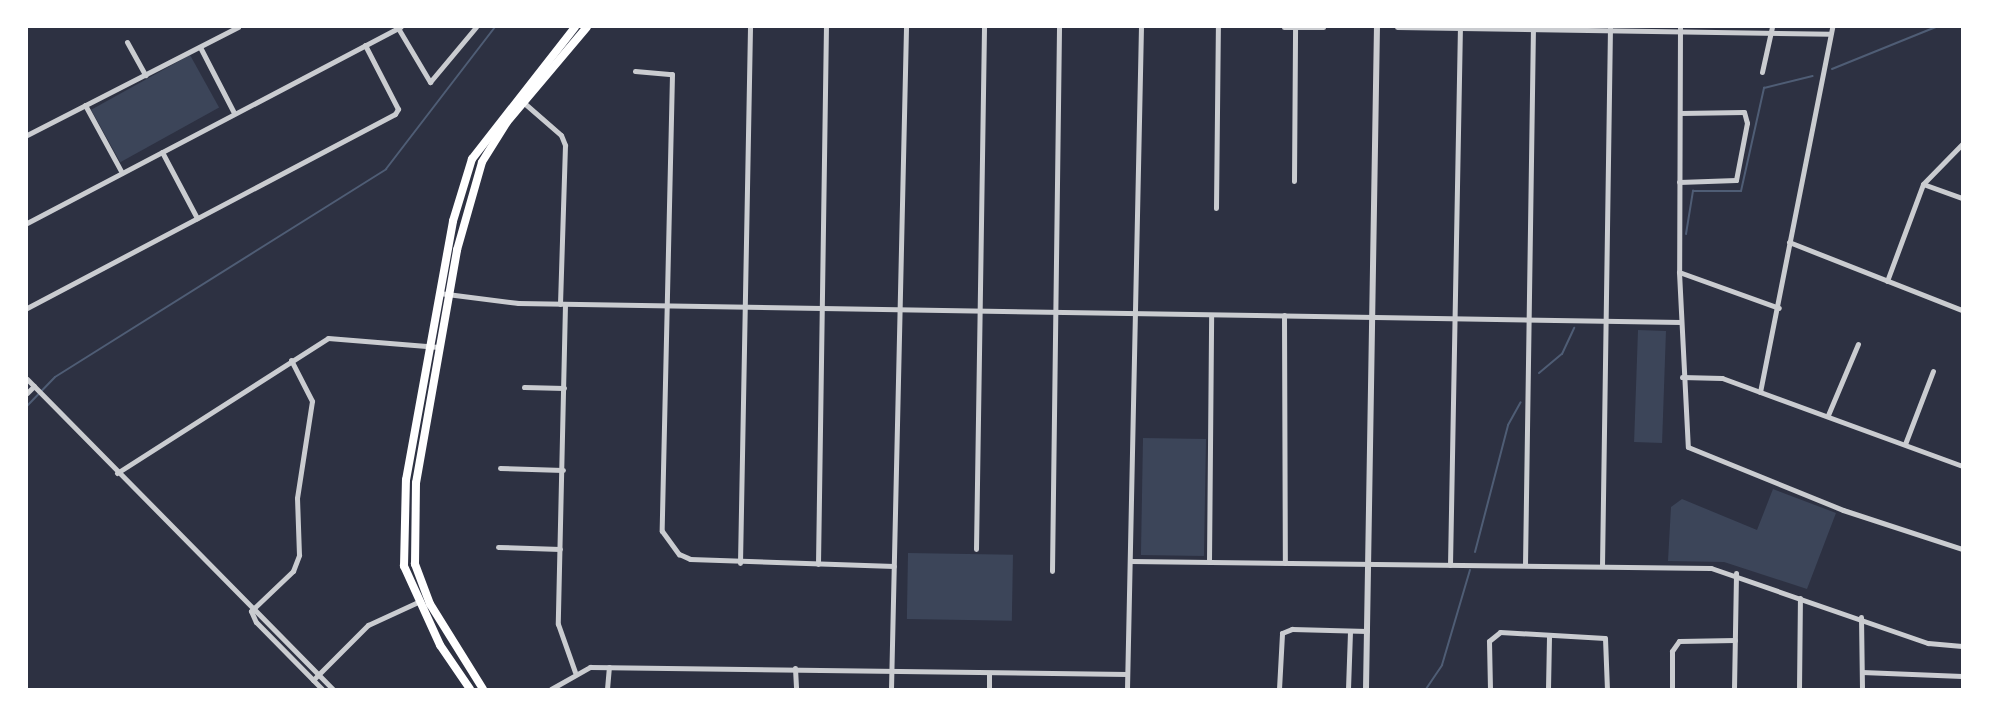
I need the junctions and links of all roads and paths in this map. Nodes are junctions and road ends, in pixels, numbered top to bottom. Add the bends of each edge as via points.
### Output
1 (238, 27) edge
2 (476, 27) edge
3 (574, 27) edge
4 (587, 27) edge
5 (750, 27) edge
6 (825, 27) edge
7 (906, 27) edge
8 (984, 27) edge
9 (1059, 27) edge
10 (1141, 27) edge
11 (1218, 27) edge
12 (1284, 27) edge
13 (1295, 27) edge
14 (1323, 27) edge
15 (1377, 27) edge
16 (1397, 27) edge
17 (1772, 27) edge
18 (1832, 27) edge
19 (399, 28) edge
20 (1460, 28) edge
21 (1533, 29) edge
22 (1610, 29) edge
23 (1680, 30) edge
24 (1830, 34) junction
25 (1770, 36) junction
26 (127, 42) dead end
27 (365, 45) junction
28 (200, 47) junction
29 (635, 71) dead end
30 (1762, 72) dead end
31 (145, 75) junction
32 (523, 102) junction
33 (85, 105) junction
34 (234, 113) junction
35 (1680, 113) junction
36 (27, 135) edge
37 (1962, 144) edge
38 (162, 152) junction
39 (122, 173) junction
40 (1294, 181) dead end
41 (1679, 182) junction
42 (1923, 184) junction
43 (1962, 198) edge
44 (1216, 208) dead end
45 (197, 218) junction
46 (27, 223) edge
47 (1789, 242) junction
48 (1679, 272) junction
49 (1887, 281) junction
50 (444, 293) junction
51 (562, 304) junction
52 (664, 304) junction
53 (27, 308) edge
54 (743, 308) junction
55 (820, 308) junction
56 (1779, 308) junction
57 (900, 310) junction
58 (1962, 310) edge
59 (977, 311) junction
60 (1053, 312) junction
61 (1135, 313) junction
62 (1211, 315) junction
63 (1284, 315) junction
64 (1372, 318) junction
65 (1455, 320) junction
66 (1530, 321) junction
67 (1605, 321) junction
68 (1681, 322) junction
69 (1858, 344) dead end
70 (429, 347) junction
71 (439, 347) junction
72 (291, 360) junction
73 (1933, 371) dead end
74 (1682, 376) junction
75 (27, 379) edge
76 (524, 387) dead end
77 (35, 388) junction
78 (564, 388) junction
79 (1760, 392) junction
80 (27, 393) edge
81 (1828, 415) junction
82 (1905, 444) junction
83 (1962, 466) edge
84 (500, 468) dead end
85 (563, 470) junction
86 (117, 473) junction
87 (498, 547) dead end
88 (560, 549) junction
89 (976, 549) dead end
90 (1962, 549) edge
91 (1130, 561) junction
92 (1209, 562) junction
93 (740, 563) junction
94 (1285, 563) junction
95 (818, 564) junction
96 (1369, 564) junction
97 (1450, 565) junction
98 (894, 566) junction
99 (1525, 566) junction
100 (1602, 566) junction
101 (1052, 571) dead end
102 (1736, 573) junction
103 (1800, 598) junction
104 (418, 602) junction
105 (251, 611) junction
106 (1861, 617) junction
107 (1350, 631) junction
108 (1367, 631) junction
109 (1549, 634) junction
110 (283, 639) junction
111 (1735, 640) junction
112 (277, 645) junction
113 (1962, 646) edge
114 (296, 652) junction
115 (290, 658) junction
116 (609, 667) junction
117 (795, 668) junction
118 (892, 671) junction
119 (574, 672) junction
120 (1862, 672) junction
121 (989, 674) junction
122 (1127, 674) junction
123 (319, 675) junction
124 (1962, 676) edge
125 (313, 680) junction
126 (322, 689) edge
127 (333, 689) edge
128 (470, 689) edge
129 (483, 689) edge
130 (551, 689) edge
131 (607, 689) edge
132 (796, 689) edge
133 (891, 689) edge
134 (989, 689) edge
135 (1127, 689) edge
136 (1279, 689) edge
137 (1348, 689) edge
138 (1366, 689) edge
139 (1490, 689) edge
140 (1548, 689) edge
141 (1607, 689) edge
142 (1672, 689) edge
143 (1734, 689) edge
144 (1799, 689) edge
145 (1862, 689) edge

1 - 28 street
2 - 19 street via 430,81
3 - 50 main road via 472,159
4 - 32 main road
5 - 54 street
6 - 55 street
7 - 57 street
8 - 59 street
9 - 60 street
10 - 61 street
11 - 44 street
12 - 13 street
13 - 14 street
13 - 40 street
15 - 64 street
16 - 20 street
17 - 25 street
18 - 24 street
19 - 27 street
20 - 21 street
20 - 65 street
21 - 22 street
21 - 66 street
22 - 23 street
22 - 67 street
23 - 25 street
23 - 35 street
24 - 25 street
24 - 47 street
25 - 30 street
26 - 31 street
27 - 34 street
27 - 45 street via 395,114
28 - 31 street
28 - 34 street
29 - 52 street via 672,74
31 - 33 street
32 - 50 main road via 482,162
32 - 51 street via 561,135 565,145
33 - 36 street
33 - 39 street
34 - 38 street
35 - 41 street
35 - 41 street via 1747,115 1737,178 1729,182
37 - 42 street
38 - 39 street
38 - 45 street
39 - 46 street
41 - 48 street
42 - 43 street
42 - 49 street
45 - 53 street
47 - 49 street
47 - 56 street
48 - 56 street
48 - 68 street
49 - 58 street
50 - 51 street
50 - 70 main road
50 - 71 main road
51 - 52 street
51 - 78 street
52 - 54 street
52 - 93 street via 662,531 679,555 690,560
54 - 55 street
54 - 93 street
55 - 57 street
55 - 95 street
56 - 79 street
57 - 59 street
57 - 98 street
59 - 60 street
59 - 89 street
60 - 61 street
60 - 101 street
61 - 62 street
61 - 91 street
62 - 63 street
62 - 92 street
63 - 64 street
63 - 94 street
64 - 65 street
64 - 96 street
65 - 66 street
65 - 97 street
66 - 67 street
66 - 99 street
67 - 68 street
67 - 100 street
68 - 74 street
69 - 81 street
70 - 71 street
70 - 72 street via 337,335
70 - 104 main road via 406,480 405,566
71 - 129 main road via 416,483 415,564 430,604
72 - 86 street
72 - 105 street via 312,401 297,498 299,555 293,571
73 - 82 street
74 - 79 street via 1722,378
74 - 90 street via 1688,447 1843,510
75 - 77 street
76 - 78 street
77 - 80 street
77 - 86 street
78 - 85 street
79 - 81 street
81 - 82 street
82 - 83 street
84 - 85 street
85 - 88 street
86 - 105 street
87 - 88 street
88 - 119 street via 558,624
91 - 92 street
91 - 122 street
92 - 94 street
93 - 95 street
94 - 96 street
95 - 98 street
96 - 97 street
96 - 108 street
97 - 99 street
98 - 118 street
99 - 100 street
100 - 102 street via 1711,568
102 - 103 street
102 - 111 street
103 - 106 street
103 - 144 street
104 - 123 street via 368,625
104 - 128 main road
105 - 110 street
105 - 112 street
106 - 113 street via 1928,643
106 - 120 street
107 - 108 street
107 - 136 street via 1292,629 1282,633
107 - 137 street
108 - 138 street
109 - 139 street via 1500,632 1489,641
109 - 140 street
109 - 141 street via 1605,638
110 - 112 street
110 - 114 street
111 - 142 street via 1679,641 1672,651
111 - 143 street
112 - 115 street
114 - 115 street
114 - 123 street
115 - 125 street
116 - 117 street
116 - 119 street
116 - 131 street
117 - 118 street
117 - 132 street
118 - 121 street
118 - 133 street
119 - 130 street
120 - 124 street
120 - 145 street
121 - 122 street
121 - 134 street
122 - 135 street
123 - 125 street
123 - 127 street
125 - 126 street

